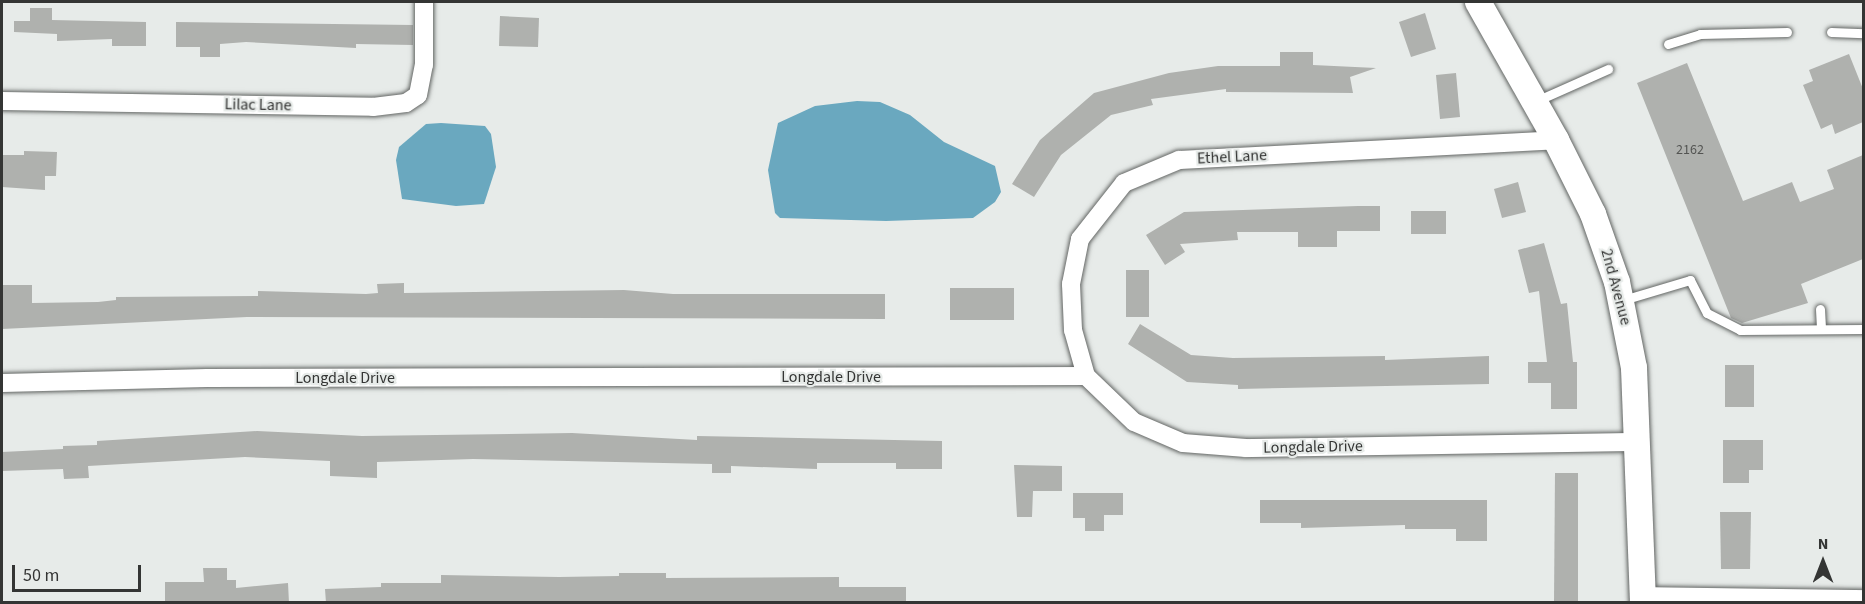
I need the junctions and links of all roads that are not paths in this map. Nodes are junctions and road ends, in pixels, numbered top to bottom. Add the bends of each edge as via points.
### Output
1 (424, 2) edge
2 (1478, 2) edge
3 (1787, 32) dead end
4 (1831, 32) dead end
5 (1863, 33) edge
6 (1668, 44) dead end
7 (1608, 69) dead end
8 (2, 101) edge
9 (1535, 101) junction
10 (1556, 140) junction
11 (1622, 301) junction
12 (1821, 309) dead end
13 (1821, 329) junction
14 (1863, 329) edge
15 (1086, 376) junction
16 (2, 383) edge
17 (1638, 442) junction
18 (1643, 599) edge
19 (1863, 599) edge

1 - 8 street, Lilac Lane via 424,65 418,95 406,103 373,107
2 - 9 street, 2nd Avenue
3 - 6 lane via 1700,34
4 - 5 lane
7 - 9 lane
9 - 10 street, 2nd Avenue
10 - 11 street, 2nd Avenue via 1607,249
10 - 15 street, Ethel Lane via 1179,160 1124,183 1080,240 1071,284 1073,330
11 - 13 lane via 1690,280 1707,313 1740,330
11 - 17 street, 2nd Avenue via 1634,368
12 - 13 lane
13 - 14 lane
15 - 16 street, Longdale Drive via 207,378
15 - 17 street, Longdale Drive via 1134,422 1183,443 1246,448
17 - 18 street, 2nd Avenue
18 - 19 street

